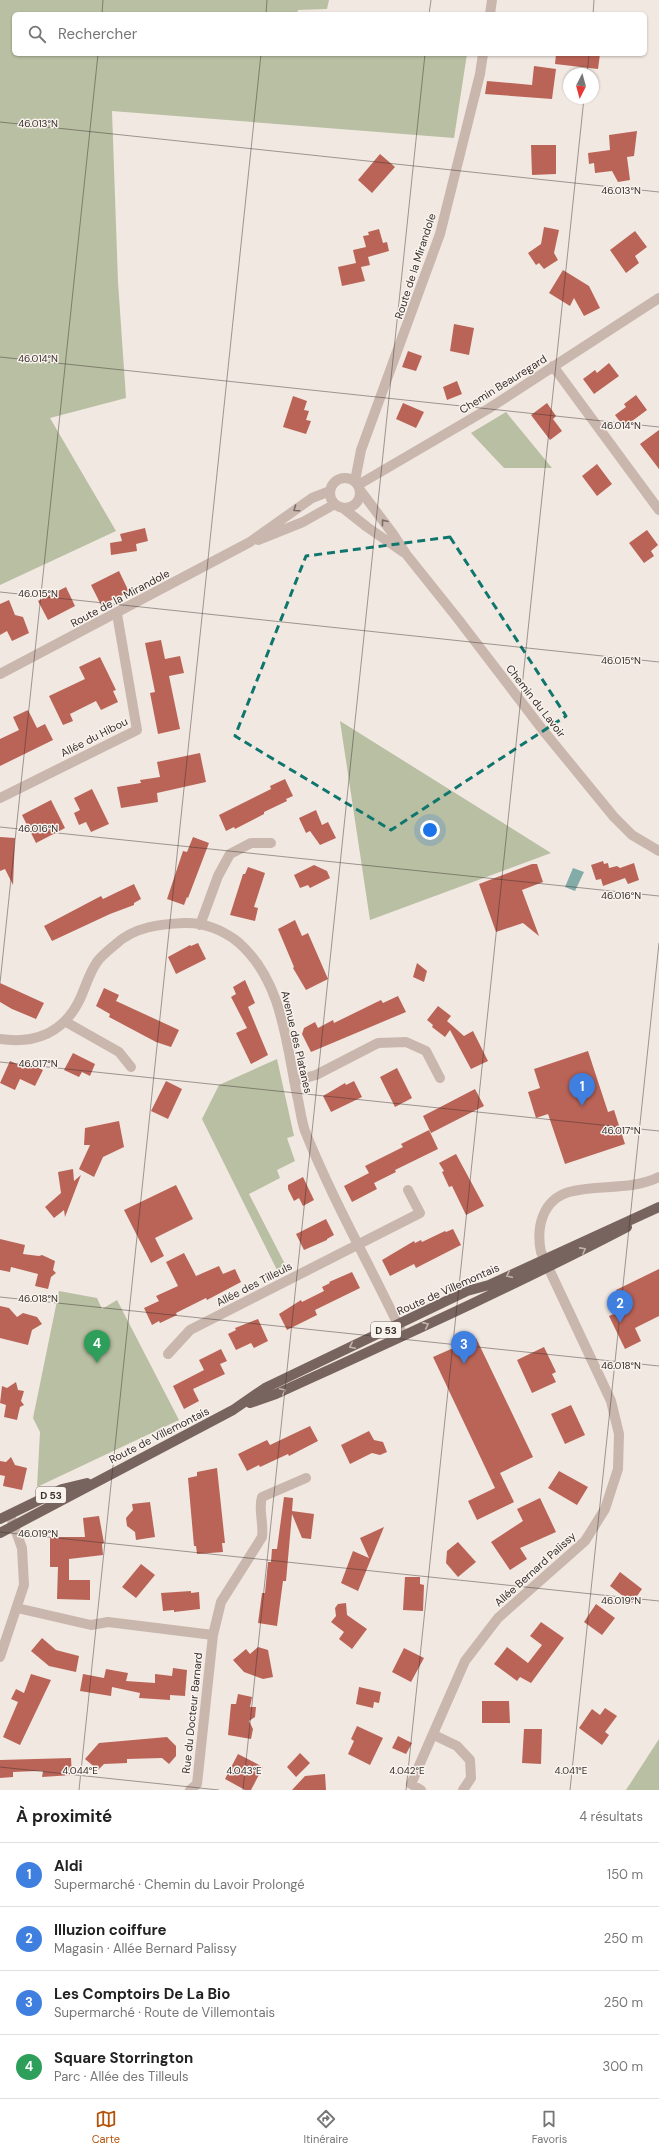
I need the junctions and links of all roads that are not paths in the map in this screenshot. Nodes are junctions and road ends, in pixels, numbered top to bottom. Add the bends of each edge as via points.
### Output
1 (492, 0) edge
2 (490, 12) edge
3 (483, 56) edge
4 (659, 298) edge
5 (553, 366) junction
6 (358, 486) junction
7 (330, 491) junction
8 (339, 506) junction
9 (659, 510) edge
10 (250, 542) junction
11 (406, 554) junction
12 (117, 614) junction
13 (0, 674) edge
14 (0, 798) edge
15 (271, 843) dead end
16 (659, 851) edge
17 (200, 925) junction
18 (66, 1022) junction
19 (0, 1039) edge
20 (131, 1068) dead end
21 (440, 1078) dead end
22 (294, 1081) junction
23 (659, 1177) edge
24 (408, 1190) dead end
25 (657, 1208) edge
26 (358, 1245) junction
27 (546, 1263) junction
28 (398, 1324) junction
29 (403, 1336) junction
30 (168, 1354) dead end
31 (233, 1410) junction
32 (306, 1478) dead end
33 (95, 1482) junction
34 (10, 1515) junction
35 (0, 1519) edge
36 (14, 1526) junction
37 (0, 1533) edge
38 (17, 1608) junction
39 (213, 1635) junction
40 (0, 1657) edge
41 (434, 1735) junction
42 (190, 1790) edge
43 (421, 1790) edge
44 (463, 1790) edge

1 - 2 street
3 - 6 street, Route de la Mirandole via 440,234 361,450
4 - 5 street, Chemin Beauregard
5 - 6 street, Chemin Beauregard via 488,409
5 - 9 street
6 - 7 street via 346,478 337,480
6 - 8 street via 356,503
11 -> 6 street, Chemin du Lavoir
7 - 8 street via 332,501
7 -> 10 street, Route de la Mirandole via 312,498
8 - 10 street, Route de la Mirandole
8 - 11 street, Chemin du Lavoir
10 - 12 street, Route de la Mirandole
11 - 16 street, Chemin du Lavoir via 614,817 632,835
12 - 13 street, Route de la Mirandole
12 - 14 street, Allée du Hibou via 137,730
15 - 17 street via 251,843 230,854 218,876
17 - 18 street, Avenue des Platanes via 166,924 148,927 123,937 97,962
17 - 22 street, Avenue des Platanes via 228,934 250,953 267,977 276,998
18 - 19 street, Avenue des Platanes via 41,1037 18,1041
18 - 20 street via 120,1052
21 - 22 street via 426,1051 406,1042 378,1043 316,1074
22 - 26 street, Avenue des Platanes via 304,1129
23 - 27 street, Allée Bernard Palissy via 628,1187 569,1192 560,1196 550,1204 539,1227 539,1243
24 - 26 street, Allée des Tilleuls via 420,1213
25 - 27 main road, Route de Villemontais / D 53 via 630,1225
26 - 28 street, Avenue des Platanes
26 - 30 street, Allée des Tilleuls via 190,1330
27 -> 28 main road, Route de Villemontais / D 53 via 467,1291
29 -> 27 main road, Route de Villemontais / D 53
27 - 41 street, Allée Bernard Palissy via 611,1401 619,1434 618,1468 605,1509 585,1541 498,1618 466,1661
28 - 29 street, Avenue des Platanes
28 -> 31 main road, Route de Villemontais / D 53 via 266,1388
31 -> 29 main road, Route de Villemontais / D 53 via 276,1394
31 - 33 main road, Route de Villemontais / D 53
32 - 39 street, Rue du Docteur Barnard via 262,1497 262,1536 221,1602
33 - 34 main road, Route de Villemontais / D 53 via 62,1489
33 - 36 main road, Route de Villemontais / D 53 via 68,1499
34 - 35 main road, Route de Villemontais / D 53
34 - 36 street
36 - 37 main road, Route de Villemontais / D 53
36 - 38 street via 22,1548 24,1585
38 - 39 street via 91,1625 108,1622
38 - 40 street
39 - 42 street, Rue du Docteur Barnard via 196,1784
41 - 43 street, Allée Bernard Palissy via 411,1784
41 - 44 street via 457,1746 470,1760 471,1778

